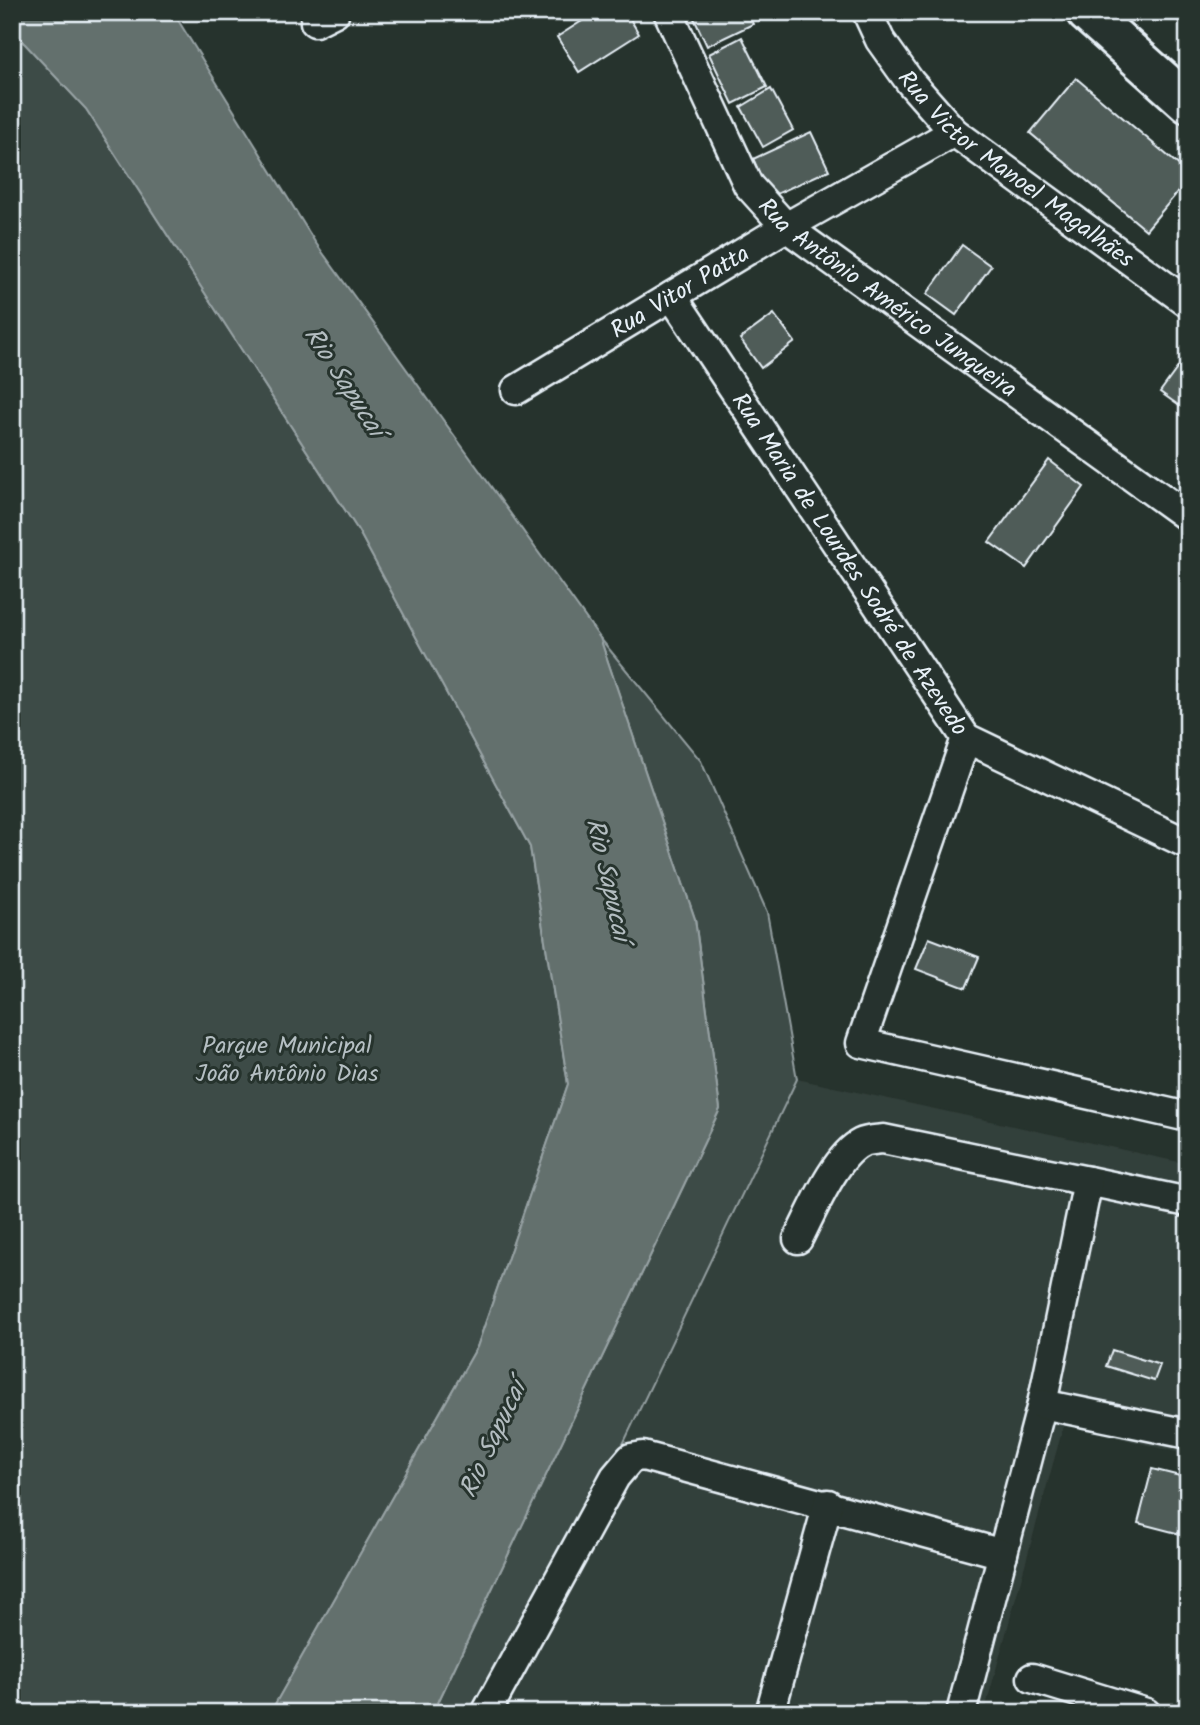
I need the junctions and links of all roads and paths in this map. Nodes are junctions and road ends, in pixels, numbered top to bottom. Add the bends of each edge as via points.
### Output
1 (668, 12) edge
2 (867, 12) edge
3 (1086, 12) edge
4 (1188, 103) edge
5 (954, 132) junction
6 (786, 227) junction
7 (672, 296) junction
8 (1188, 303) edge
9 (516, 390) dead end
10 (1188, 517) edge
11 (966, 738) junction
12 (1188, 844) edge
13 (1188, 1117) edge
14 (1088, 1181) junction
15 (1188, 1202) edge
16 (798, 1239) dead end
17 (1042, 1404) junction
18 (1188, 1434) edge
19 (828, 1504) junction
20 (1003, 1554) junction
21 (1032, 1678) dead end
22 (486, 1713) edge
23 (770, 1713) edge
24 (961, 1713) edge
25 (1146, 1713) edge

1 - 6 street, Rua Antônio Américo Junqueira via 748,185
2 - 5 street, Rua Victor Manoel Magalhães via 880,40 910,82
3 - 4 highway
5 - 6 street, Rua Vitor Patta
5 - 8 street, Rua Victor Manoel Magalhães
6 - 7 street, Rua Vitor Patta
6 - 10 street, Rua Antônio Américo Junqueira
7 - 9 street, Rua Vitor Patta
7 - 11 street, Rua Maria de Lourdes Sodré de Azevedo
11 - 12 street
11 - 13 street, Rua Maria de Lourdes Sodré de Azevedo via 861,1043
14 - 15 street
14 - 16 street via 883,1139 863,1141 836,1168
14 - 17 street
17 - 18 street
17 - 20 street
19 - 20 street
19 - 22 street via 651,1458 631,1458 615,1477
19 - 23 street
20 - 24 street
21 - 25 street

